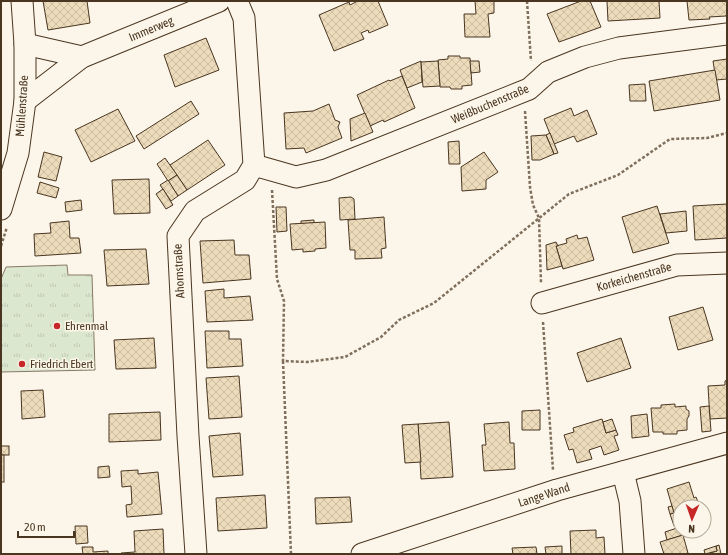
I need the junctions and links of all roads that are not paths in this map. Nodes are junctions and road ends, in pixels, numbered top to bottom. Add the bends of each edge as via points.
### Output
1 (22, 1) edge
2 (219, 1) edge
3 (237, 1) edge
4 (727, 34) edge
5 (25, 44) junction
6 (82, 57) junction
7 (25, 101) junction
8 (262, 167) junction
9 (1, 209) edge
10 (727, 263) edge
11 (542, 303) road end
12 (727, 443) edge
13 (623, 472) junction
14 (371, 553) edge
15 (196, 554) edge
16 (634, 554) edge

1 - 5 street, Mühlenstraße
2 - 6 street, Immerweg
3 - 8 street via 244,18
4 - 8 street, Weißbuchenstraße via 619,48 585,56 548,72 529,89 326,170 296,177
5 - 6 street
5 - 7 street, Mühlenstraße
6 - 7 street, Immerweg
7 - 9 street, Mühlenstraße via 18,153
8 - 15 street, Ahornstraße via 246,180 195,211 178,236
10 - 11 street, Korkeichenstraße via 677,265
12 - 13 street, Lange Wand
13 - 14 street, Lange Wand via 557,490
13 - 16 street via 630,501

